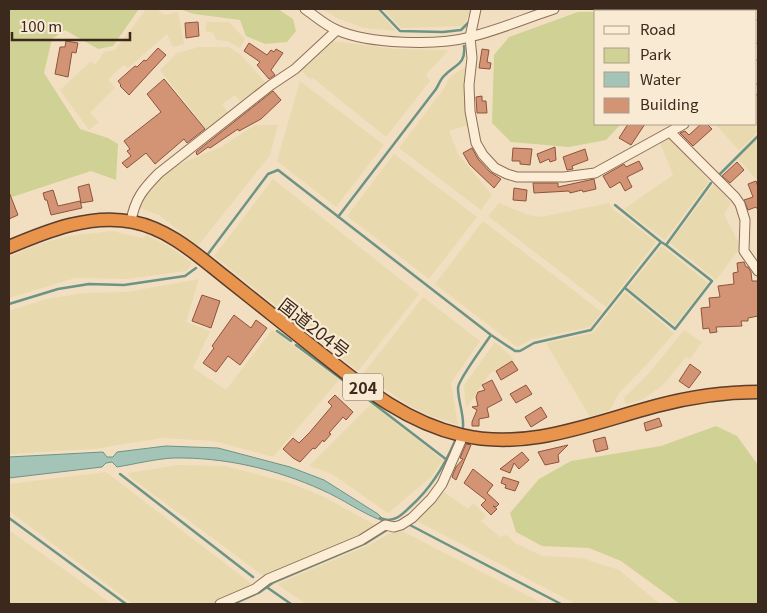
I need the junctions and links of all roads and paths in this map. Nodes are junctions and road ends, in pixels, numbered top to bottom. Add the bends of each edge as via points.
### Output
1 (305, 9) edge
2 (476, 9) edge
3 (554, 9) edge
4 (757, 9) edge
5 (758, 15) edge
6 (336, 30) junction
7 (470, 37) junction
8 (682, 125) edge
9 (670, 132) junction
10 (132, 221) junction
11 (9, 247) edge
12 (758, 271) edge
13 (758, 392) edge
14 (463, 436) junction
15 (220, 604) edge

1 - 6 street
2 - 7 street
3 - 7 street
4 - 5 street
6 - 7 street via 357,36 416,42
6 - 10 street via 295,69 159,173 143,190 134,207
7 - 9 street via 470,111 476,143 483,156 507,174 564,177 595,173
8 - 9 street
9 - 12 street via 740,204 745,220 744,251
10 - 11 highway, 国道204号 / 204 via 74,224
10 - 14 highway, 国道204号 / 204 via 167,234 184,246 377,398 431,426
13 - 14 highway, 国道204号 / 204 via 687,398 528,439
14 - 15 street via 442,484 412,518 385,525 361,540 268,579 255,589

